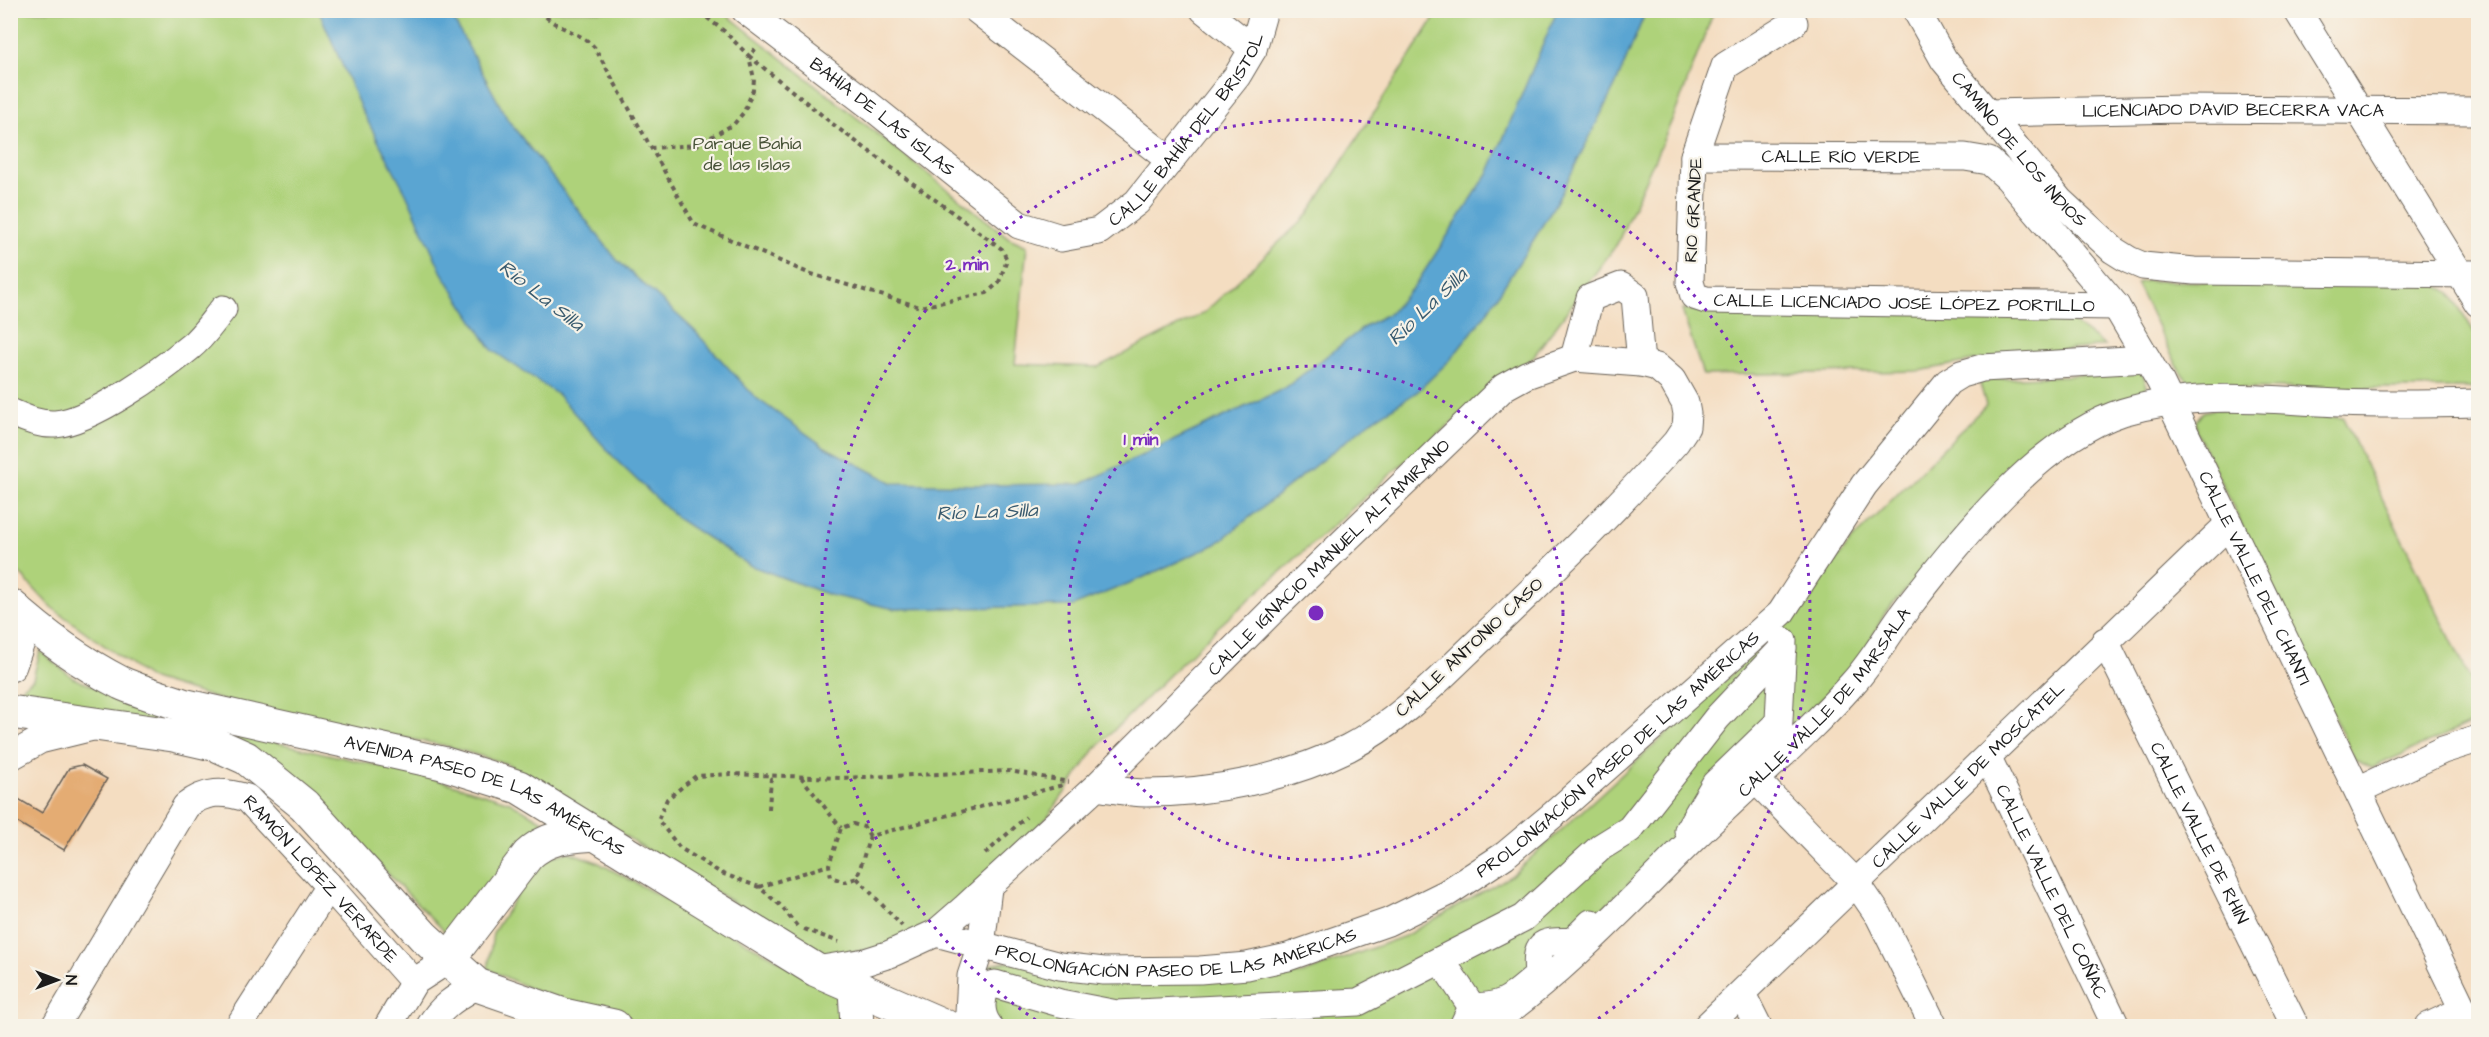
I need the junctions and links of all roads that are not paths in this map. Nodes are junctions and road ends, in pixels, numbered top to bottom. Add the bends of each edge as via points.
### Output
1 (745, 10) edge
2 (977, 10) edge
3 (1204, 10) edge
4 (1264, 10) edge
5 (1916, 10) edge
6 (2297, 10) edge
7 (1794, 23) dead end
8 (1253, 49) junction
9 (2359, 110) junction
10 (2478, 111) edge
11 (1987, 113) junction
12 (1694, 156) junction
13 (1171, 161) junction
14 (1989, 161) joint
15 (1019, 225) joint
16 (2470, 274) edge
17 (1694, 296) joint
18 (2478, 303) edge
19 (2116, 306) junction
20 (223, 309) dead end
21 (1574, 358) junction
22 (2147, 359) junction
23 (1641, 363) junction
24 (2170, 402) junction
25 (2478, 403) edge
26 (10, 412) edge
27 (1686, 427) joint
28 (2229, 524) junction
29 (13, 607) edge
30 (1781, 612) junction
31 (2105, 641) junction
32 (1783, 648) junction
33 (10, 665) edge
34 (10, 712) edge
35 (1778, 723) junction
36 (99, 725) junction
37 (2478, 739) edge
38 (10, 757) edge
39 (1988, 758) junction
40 (1778, 760) junction
41 (1756, 780) junction
42 (1084, 785) junction
43 (2358, 790) junction
44 (596, 834) junction
45 (1857, 884) junction
46 (329, 886) junction
47 (988, 888) junction
48 (936, 933) junction
49 (989, 949) junction
50 (448, 960) junction
51 (1441, 960) junction
52 (816, 970) junction
53 (414, 982) junction
54 (995, 984) junction
55 (477, 985) junction
56 (855, 989) junction
57 (1742, 994) junction
58 (2467, 1018) edge
59 (1474, 1020) edge
60 (55, 1026) edge
61 (239, 1026) edge
62 (388, 1026) edge
63 (430, 1026) edge
64 (614, 1026) edge
65 (857, 1026) edge
66 (945, 1026) edge
67 (972, 1026) edge
68 (989, 1026) edge
69 (1707, 1026) edge
70 (1758, 1026) edge
71 (1934, 1026) edge
72 (2116, 1026) edge
73 (2295, 1026) edge
74 (2429, 1026) edge

1 - 15 street, BAHÍA DE LAS ISLAS
2 - 13 street
3 - 8 street
4 - 8 street, CALLE BAHÍA DEL BRISTOL
5 - 11 street, CAMINO DE LOS INDIOS via 1944,60
6 - 9 street
7 - 12 street, RIO GRANDE via 1725,66
8 - 13 street, CALLE BAHÍA DEL BRISTOL via 1238,76
9 - 10 street, LICENCIADO DAVID BECERRA VACA
9 - 11 street, LICENCIADO DAVID BECERRA VACA
9 - 16 street
11 - 16 street, CAMINO DE LOS INDIOS via 2060,201 2114,250 2143,266 2194,271
12 - 14 street, CALLE RÍO VERDE via 1965,157
12 - 17 street, RIO GRANDE via 1690,282
13 - 15 street, CALLE BAHÍA DEL BRISTOL via 1137,202 1099,231 1061,238
14 - 19 street, CALLE VALLE DEL CHANTI via 2008,178
16 - 18 street
17 - 19 street, CALLE LICENCIADO JOSÉ LÓPEZ PORTILLO via 1706,300
19 - 22 street, CALLE VALLE DEL CHANTI
20 - 26 street via 192,346 141,383 80,417 54,424 31,421
21 - 23 street, CALLE IGNACIO MANUEL ALTAMIRANO
21 - 23 street via 1590,298 1621,286 1635,296
21 - 42 street, CALLE IGNACIO MANUEL ALTAMIRANO via 1504,387
22 - 24 street, CALLE VALLE DEL CHANTI
22 - 30 street, PROLONGACIÓN PASEO DE LAS AMÉRICAS via 1983,368 1948,382 1864,485
23 - 27 street, CALLE IGNACIO MANUEL ALTAMIRANO via 1657,367 1679,389 1687,414
24 - 25 street via 2213,396 2385,404
24 - 28 street, CALLE VALLE DEL CHANTI
24 - 40 street, CALLE VALLE DE MARSALA via 2124,412 2089,426 2038,462 1942,566 1855,681
27 - 42 street, CALLE ANTONIO CASO via 1663,457 1476,644 1416,701 1349,748 1234,785 1144,794
28 - 31 street, CALLE VALLE DE MOSCATEL
28 - 43 street, CALLE VALLE DEL CHANTI
29 - 33 main road via 20,636
29 - 44 main road, AVENIDA PASEO DE LAS AMÉRICAS via 69,650 142,691 183,705 442,764 519,787
30 - 32 street
30 - 49 street, PROLONGACIÓN PASEO DE LAS AMÉRICAS via 1505,855 1447,893 1388,922 1288,957 1200,970 1104,971 1060,966
31 - 39 street, CALLE VALLE DE MOSCATEL
31 - 73 street, CALLE VALLE DE RHIN
32 - 35 street
32 - 51 street via 1718,718 1630,830 1600,847 1523,918
34 - 36 main road
35 - 40 street
35 - 59 street via 1715,784 1692,826 1573,941 1551,939 1543,944 1537,960 1538,976
36 - 38 street via 40,740
36 - 50 main road via 173,735 246,758 304,805
37 - 43 street via 2443,750
39 - 45 street, CALLE VALLE DE MOSCATEL
39 - 72 street, CALLE VALLE DEL COÑAC
40 - 41 street, CALLE VALLE DE MARSALA
41 - 45 street
41 - 59 street, CALLE VALLE DE MARSALA via 1524,1001
42 - 47 street, CALLE IGNACIO MANUEL ALTAMIRANO
43 - 58 street, CALLE VALLE DEL CHANTI
44 - 50 main road via 541,843
44 - 52 main road, AVENIDA PASEO DE LAS AMÉRICAS
45 - 57 street, CALLE VALLE DE MOSCATEL
45 - 71 street via 1879,916
46 - 53 street, RAMÓN LÓPEZ VERARDE
46 - 60 street, RAMÓN LÓPEZ VERARDE via 247,798 219,793 197,797 186,806
46 - 61 street
47 - 48 street, CALLE IGNACIO MANUEL ALTAMIRANO
47 - 49 street
48 - 49 street, PROLONGACIÓN PASEO DE LAS AMÉRICAS
48 - 52 street, CALLE IGNACIO MANUEL ALTAMIRANO via 866,962
49 - 54 street
49 - 67 street via 971,976
50 - 53 street
50 - 55 main road
51 - 54 street via 1358,1002 1117,1014
51 - 59 street
52 - 56 main road, AVENIDA PASEO DE LAS AMÉRICAS
53 - 62 street
54 - 68 street via 987,986 983,993 982,1010
55 - 63 street via 450,1001
55 - 64 main road via 564,1015
56 - 65 main road
56 - 66 main road, AVENIDA PASEO DE LAS AMÉRICAS
57 - 69 street, CALLE VALLE DE MOSCATEL
57 - 70 street
58 - 74 street

